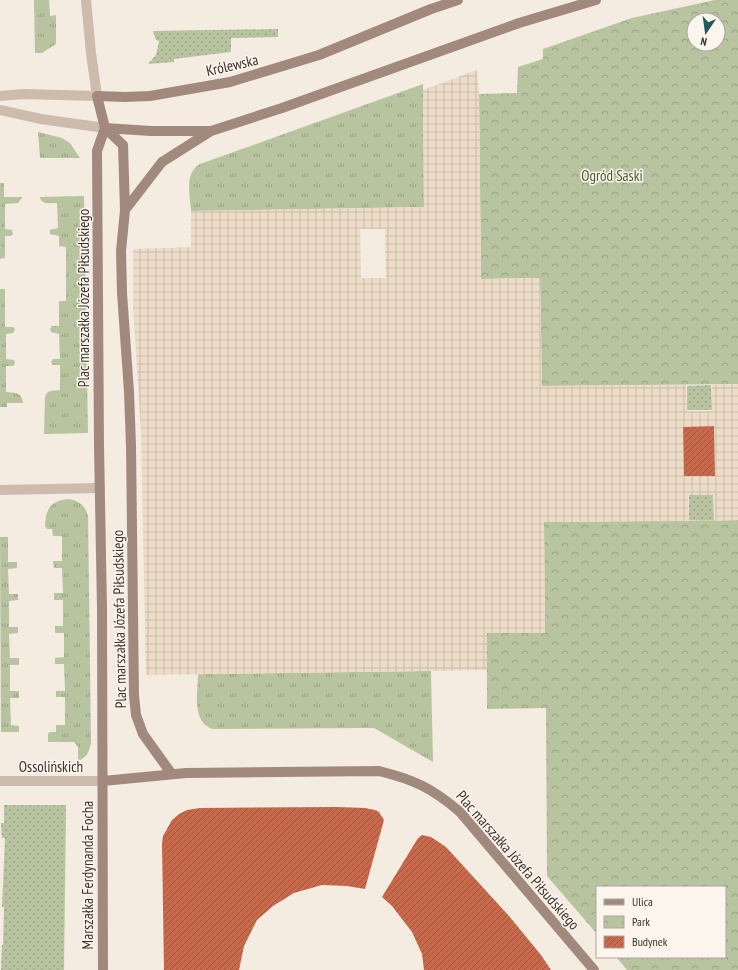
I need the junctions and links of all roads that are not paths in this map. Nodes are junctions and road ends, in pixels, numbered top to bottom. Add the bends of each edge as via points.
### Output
1 (86, 0) edge
2 (458, 0) edge
3 (596, 0) edge
4 (577, 2) edge
5 (0, 96) edge
6 (98, 96) junction
7 (0, 110) edge
8 (105, 128) junction
9 (211, 131) junction
10 (125, 210) junction
11 (100, 488) junction
12 (0, 490) edge
13 (170, 773) junction
14 (0, 781) edge
15 (103, 781) junction
16 (103, 970) edge
17 (594, 970) edge

1 - 6 street
2 - 6 street, Królewska via 319,55 230,82 150,96
3 - 4 street
4 - 9 street
5 - 6 street, Królewska
6 - 8 street
7 - 8 street
8 - 9 street
8 - 10 street, Plac marszałka Józefa Piłsudskiego via 123,145
8 - 11 street, Plac marszałka Józefa Piłsudskiego via 97,151
9 - 10 street via 162,162
10 - 13 street, Plac marszałka Józefa Piłsudskiego via 121,286 130,415 135,709 143,734
11 - 12 street
11 - 15 street, Plac marszałka Józefa Piłsudskiego
13 - 15 street
13 - 17 street, Plac marszałka Józefa Piłsudskiego via 379,771 404,777 425,786 442,796 460,812
14 - 15 street, Ossolińskich
15 - 16 street, Marszałka Ferdynanda Focha

